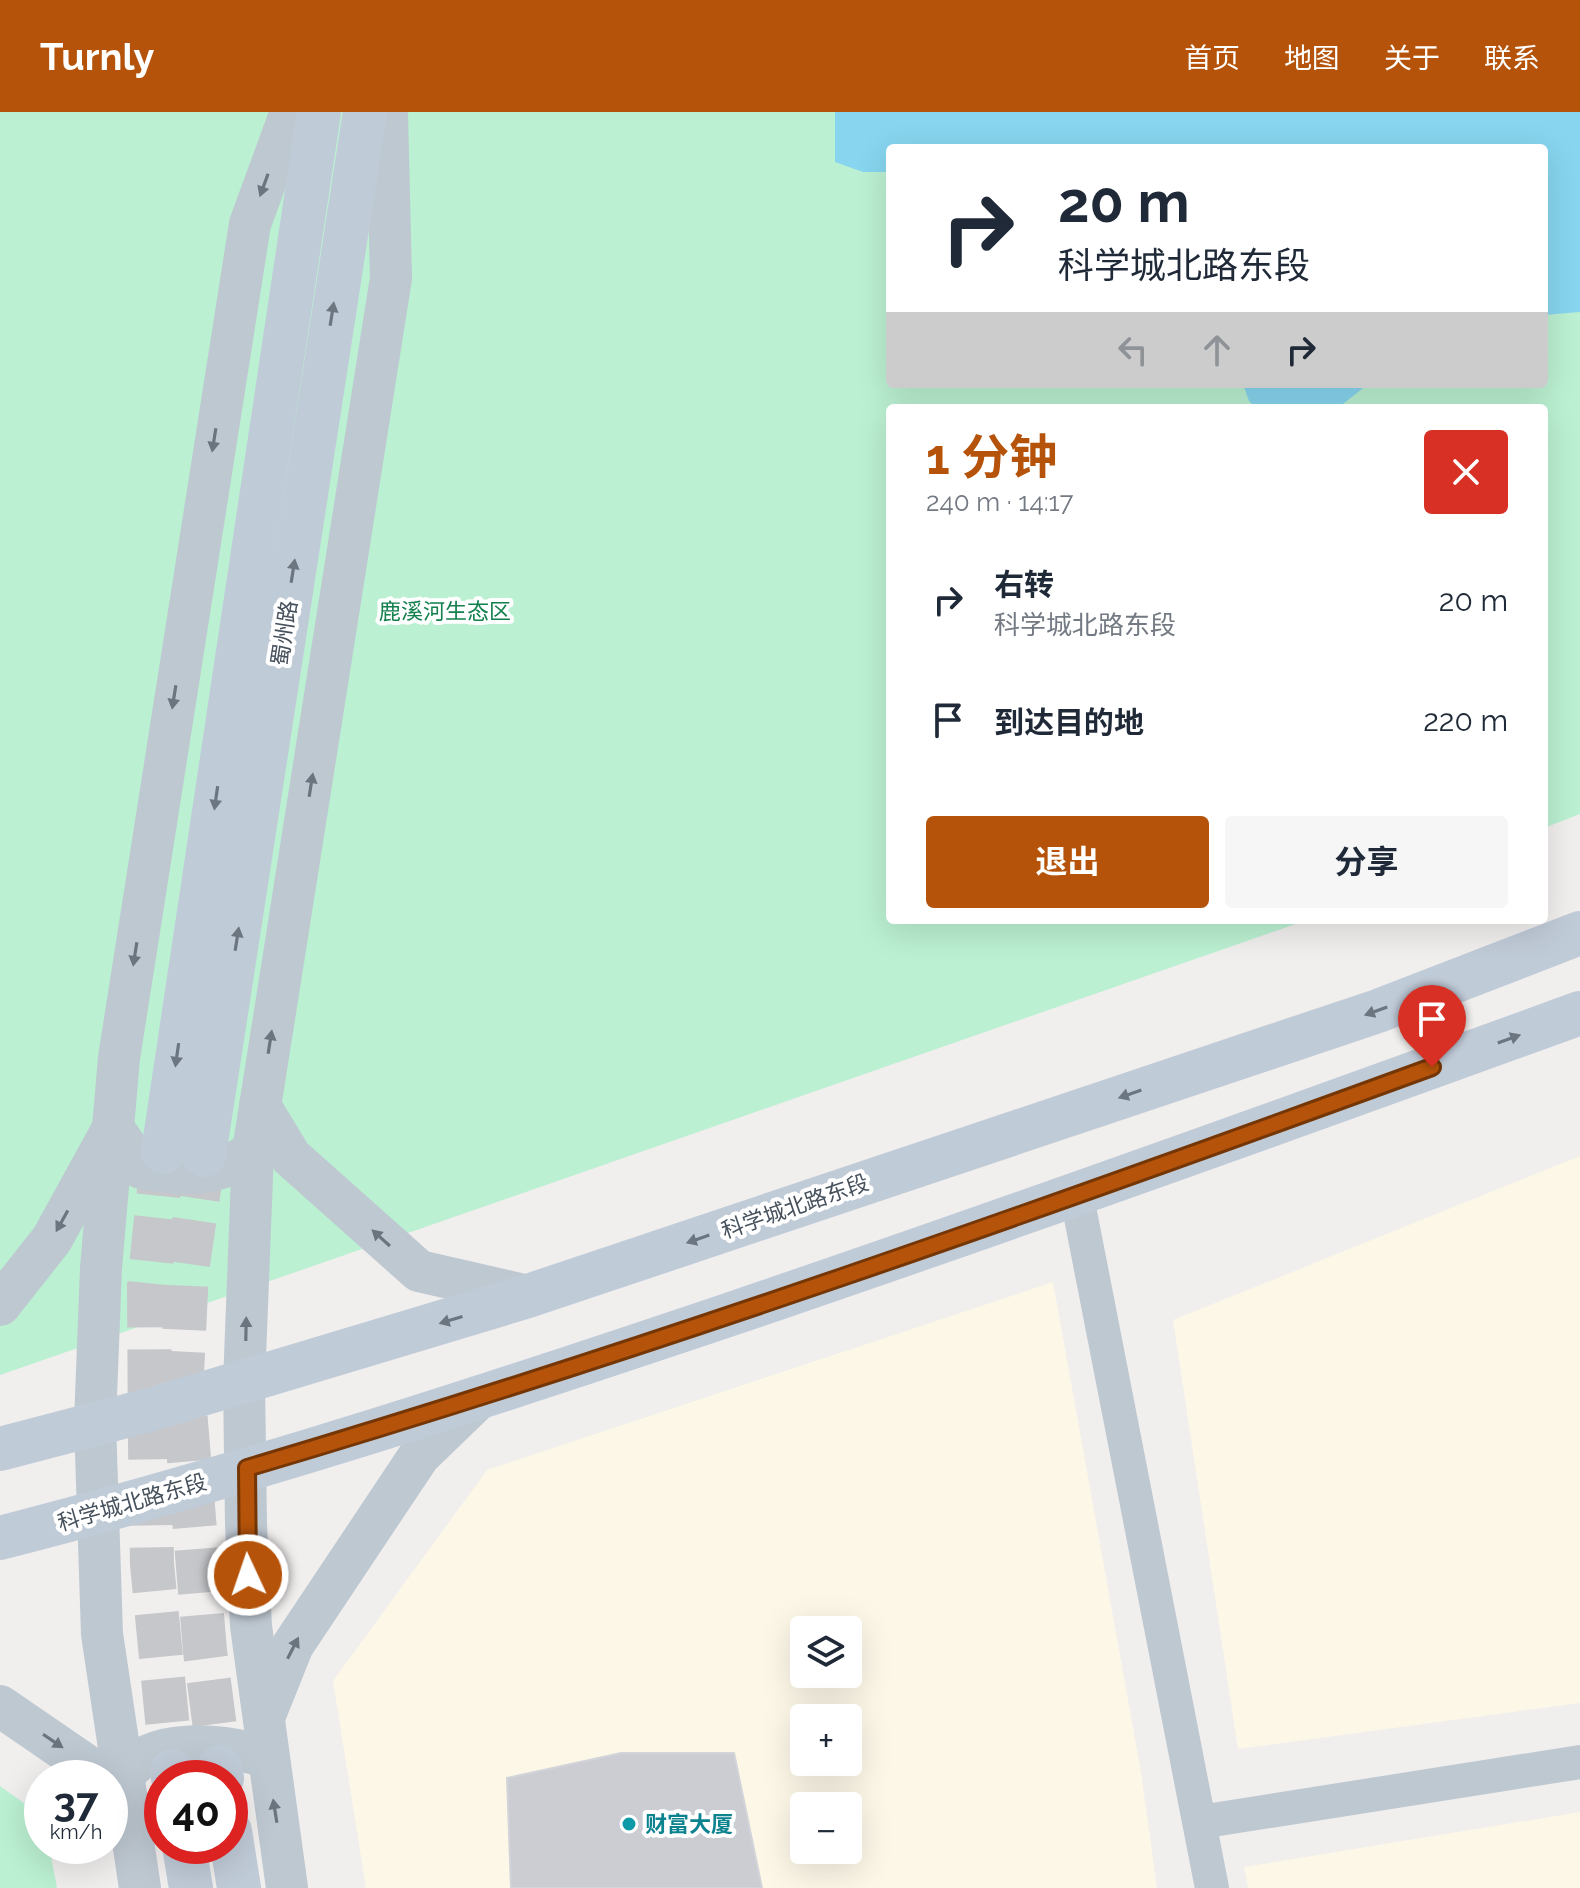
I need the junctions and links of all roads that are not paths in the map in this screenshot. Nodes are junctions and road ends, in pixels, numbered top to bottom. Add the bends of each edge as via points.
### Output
1 (291, 112) edge
2 (319, 112) edge
3 (365, 112) edge
4 (387, 112) edge
5 (1580, 933) edge
6 (1580, 1013) edge
7 (260, 1106) junction
8 (113, 1128) junction
9 (253, 1151) junction
10 (1077, 1197) junction
11 (528, 1296) junction
12 (0, 1305) edge
13 (244, 1383) junction
14 (478, 1399) junction
15 (95, 1422) junction
16 (0, 1449) edge
17 (247, 1468) junction
18 (95, 1513) junction
19 (0, 1538) edge
20 (0, 1706) edge
21 (265, 1738) junction
22 (78, 1760) edge
23 (114, 1760) edge
24 (1580, 1762) edge
25 (128, 1770) edge
26 (1200, 1822) junction
27 (128, 1835) edge
28 (187, 1864) edge
29 (235, 1864) edge
30 (140, 1888) edge
31 (191, 1888) edge
32 (239, 1888) edge
33 (287, 1888) edge
34 (1212, 1888) edge

1 -> 8 street via 250,224 119,1058
2 -> 3 main road, 蜀州路 via 184,1153
7 -> 4 street via 391,278
5 -> 11 main road, 科学城北路东段 via 1378,1011
10 -> 6 main road, 科学城北路东段
7 - 9 street
11 -> 7 street via 419,1271 291,1157
8 - 9 street via 141,1168 179,1174 230,1168
8 -> 12 street via 52,1239
8 - 15 street
13 -> 9 street
10 - 14 main road, 科学城北路东段
10 - 26 street
11 -> 13 main road, 科学城北路东段
13 - 15 main road, 科学城北路东段
13 - 17 street
14 - 17 main road, 科学城北路东段
21 -> 14 street via 293,1645 419,1456
15 - 16 main road, 科学城北路东段
15 - 18 street
17 - 18 main road, 科学城北路东段
17 - 21 street via 251,1626
18 - 19 main road, 科学城北路东段
18 - 23 street
20 -> 22 street
21 - 25 street via 238,1748 157,1752
33 -> 21 street
24 - 26 street
26 - 34 street
27 - 30 street
28 - 31 main road
29 - 32 main road

